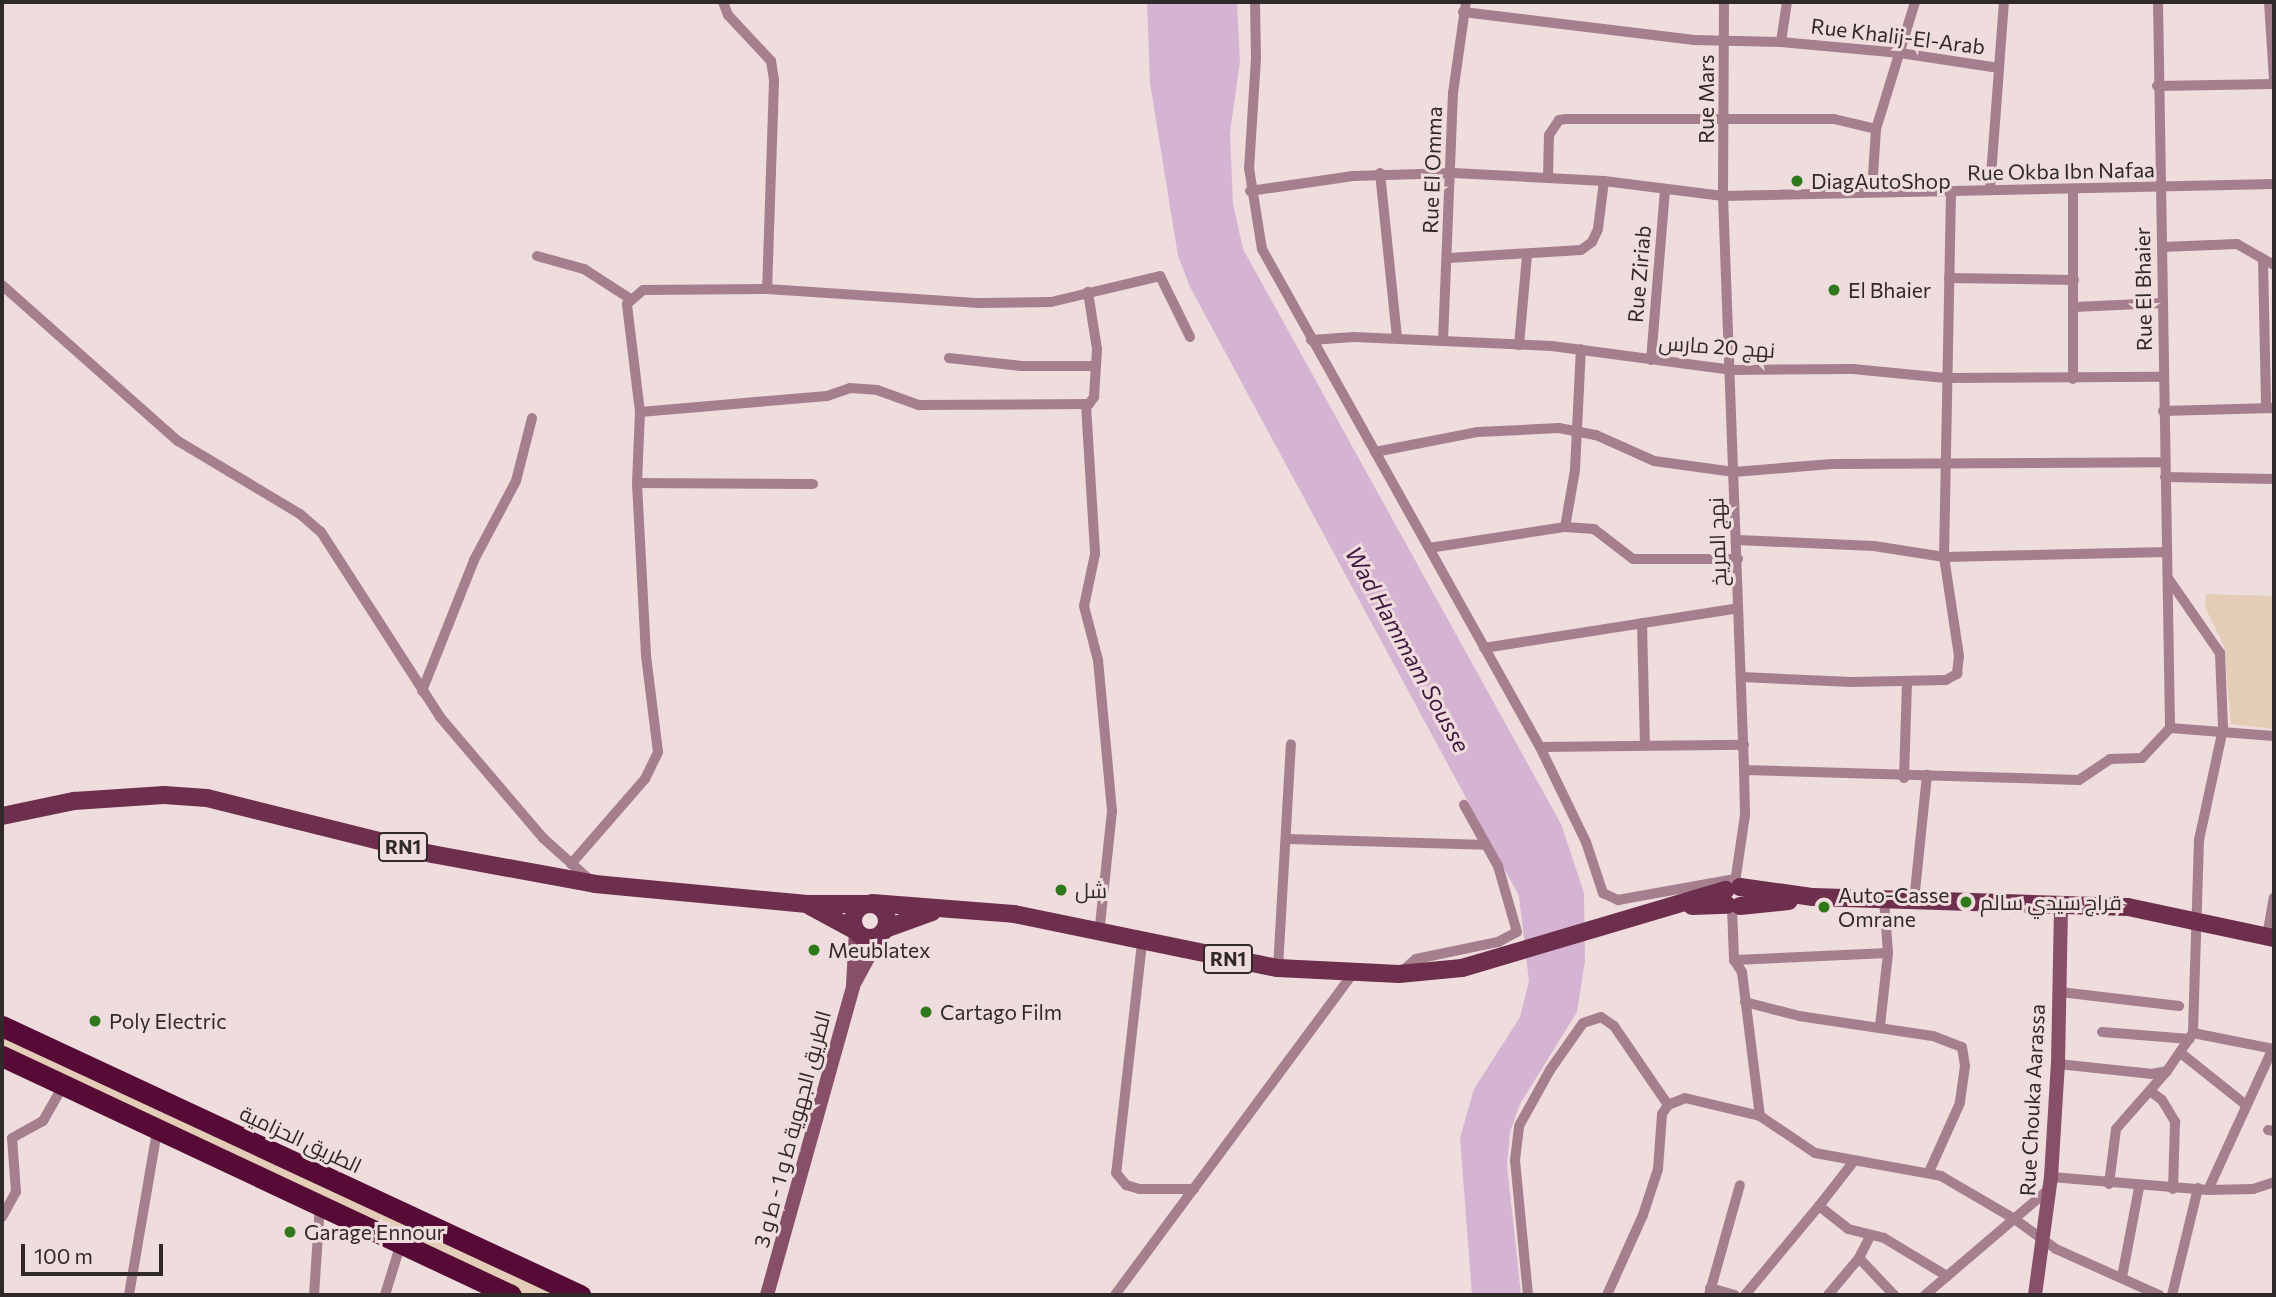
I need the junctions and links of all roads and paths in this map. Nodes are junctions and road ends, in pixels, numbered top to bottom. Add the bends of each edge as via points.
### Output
1 (723, 2) edge
2 (1255, 2) edge
3 (1724, 2) edge
4 (1787, 2) edge
5 (1915, 2) edge
6 (2004, 2) edge
7 (2158, 2) edge
8 (2269, 2) edge
9 (1465, 7) edge
10 (1725, 42) junction
11 (1781, 42) junction
12 (1900, 53) junction
13 (2000, 68) junction
14 (2274, 82) edge
15 (2157, 86) junction
16 (1726, 121) junction
17 (1876, 128) junction
18 (1380, 173) junction
19 (1453, 173) junction
20 (1548, 178) junction
21 (1604, 181) junction
22 (2274, 184) edge
23 (2073, 189) junction
24 (1872, 190) junction
25 (1990, 190) junction
26 (2160, 190) junction
27 (1250, 191) junction
28 (1665, 191) junction
29 (1951, 193) junction
30 (1723, 196) junction
31 (2162, 247) junction
32 (1527, 255) junction
33 (537, 256) dead end
34 (1449, 258) junction
35 (2263, 260) junction
36 (2274, 265) edge
37 (1949, 278) junction
38 (2074, 279) junction
39 (2, 285) edge
40 (767, 289) junction
41 (1088, 292) junction
42 (629, 298) junction
43 (2163, 303) junction
44 (2074, 307) junction
45 (1189, 337) dead end
46 (1397, 338) junction
47 (1311, 340) junction
48 (1443, 341) junction
49 (1518, 345) junction
50 (1581, 349) junction
51 (949, 358) dead end
52 (1651, 360) junction
53 (1096, 366) junction
54 (1732, 370) junction
55 (2164, 377) junction
56 (1946, 378) junction
57 (2073, 379) junction
58 (1086, 405) junction
59 (2270, 408) edge
60 (2163, 411) junction
61 (640, 412) junction
62 (532, 418) dead end
63 (1578, 431) junction
64 (1375, 452) junction
65 (2165, 462) junction
66 (1946, 466) junction
67 (1734, 472) junction
68 (2165, 477) junction
69 (2274, 479) edge
70 (637, 483) junction
71 (813, 484) dead end
72 (1565, 527) junction
73 (1737, 540) junction
74 (1429, 548) junction
75 (2167, 552) junction
76 (1944, 557) junction
77 (1738, 559) junction
78 (2167, 575) junction
79 (1738, 608) junction
80 (1642, 623) junction
81 (1483, 648) junction
82 (1742, 677) junction
83 (1907, 681) junction
84 (422, 691) junction
85 (2170, 728) junction
86 (2223, 729) junction
87 (2274, 736) edge
88 (1291, 744) dead end
89 (1645, 745) junction
90 (1744, 745) junction
91 (1540, 747) junction
92 (1744, 770) junction
93 (1927, 775) junction
94 (1904, 778) junction
95 (1464, 805) dead end
96 (2, 816) edge
97 (1288, 839) junction
98 (1486, 845) junction
99 (571, 864) junction
100 (595, 884) junction
101 (1734, 894) junction
102 (2274, 898) edge
103 (1884, 899) junction
104 (1914, 901) junction
105 (869, 903) junction
106 (807, 904) junction
107 (2061, 906) junction
108 (942, 909) junction
109 (2197, 919) junction
110 (856, 931) junction
111 (883, 932) junction
112 (1099, 934) junction
113 (2271, 937) edge
114 (1142, 943) junction
115 (1888, 953) junction
116 (1734, 960) junction
117 (1278, 968) junction
118 (1354, 972) junction
119 (1399, 974) junction
120 (853, 986) junction
121 (2060, 992) junction
122 (1745, 1002) junction
123 (2179, 1006) dead end
124 (2, 1026) edge
125 (1880, 1026) junction
126 (2102, 1032) dead end
127 (2191, 1036) junction
128 (2274, 1049) edge
129 (2182, 1054) junction
130 (2, 1056) edge
131 (2058, 1064) junction
132 (2167, 1071) junction
133 (63, 1086) junction
134 (2150, 1091) junction
135 (1668, 1105) junction
136 (2246, 1105) junction
137 (1760, 1116) junction
138 (157, 1131) junction
139 (1854, 1161) junction
140 (1929, 1172) junction
141 (2274, 1182) edge
142 (2050, 1183) junction
143 (2109, 1184) junction
144 (1740, 1185) dead end
145 (2139, 1188) junction
146 (1194, 1189) junction
147 (2173, 1189) junction
148 (2203, 1189) junction
149 (320, 1205) junction
150 (1819, 1206) junction
151 (2, 1217) edge
152 (2013, 1217) junction
153 (1870, 1236) junction
154 (2041, 1237) junction
155 (401, 1243) junction
156 (1859, 1258) junction
157 (1947, 1276) junction
158 (2122, 1277) junction
159 (770, 1291) edge
160 (1710, 1292) edge
161 (129, 1295) edge
162 (314, 1295) edge
163 (385, 1295) edge
164 (511, 1295) edge
165 (580, 1295) edge
166 (1115, 1295) edge
167 (1528, 1295) edge
168 (1607, 1295) edge
169 (1735, 1295) edge
170 (1745, 1295) edge
171 (1828, 1295) edge
172 (1894, 1295) edge
173 (1925, 1295) edge
174 (2035, 1295) edge
175 (2159, 1295) edge
176 (2172, 1295) edge

1 - 40 street via 729,15 771,61
2 - 27 street
3 - 10 street, Rue Mars
4 - 11 street
5 - 12 street
6 - 13 street, Rue Khalij-El-Arab
7 - 15 street, Rue El Bhaier
8 - 14 street
9 - 10 street, Rue Khalij-El-Arab
9 - 19 street, Rue El Omma via 1453,93
10 - 11 street, Rue Khalij-El-Arab
10 - 16 street, Rue Mars
11 - 12 street, Rue Khalij-El-Arab
12 - 13 street, Rue Khalij-El-Arab
12 - 17 street
13 - 25 street
14 - 15 street
15 - 26 street, Rue El Bhaier
16 - 17 street via 1834,119
16 - 20 street via 1614,116 1559,120 1549,135
16 - 30 street, Rue Mars
17 - 24 street
18 - 19 street, Rue Okba Ibn Nafaa
18 - 27 street, Rue Okba Ibn Nafaa
18 - 46 street
19 - 20 street, Rue Okba Ibn Nafaa
19 - 34 street, Rue El Omma
20 - 21 street, Rue Okba Ibn Nafaa
21 - 28 street, Rue Okba Ibn Nafaa
21 - 32 street via 1598,229 1588,246 1559,254
22 - 26 street, Rue Okba Ibn Nafaa
23 - 25 street, Rue Okba Ibn Nafaa
23 - 26 street, Rue Okba Ibn Nafaa
23 - 38 street
24 - 29 street, Rue Okba Ibn Nafaa
24 - 30 street, Rue Okba Ibn Nafaa
25 - 29 street, Rue Okba Ibn Nafaa
26 - 31 street, Rue El Bhaier
27 - 47 street via 1262,249
28 - 30 street, Rue Okba Ibn Nafaa
28 - 52 street, Rue Ziriab
29 - 37 street
30 - 54 street, نهج المريخ
31 - 35 street via 2237,244
31 - 43 street, Rue El Bhaier
32 - 34 street
32 - 49 street
33 - 42 street via 584,269
34 - 48 street, Rue El Omma
35 - 36 street
35 - 59 street
37 - 38 street
37 - 56 street
38 - 44 street
39 - 84 street via 178,441 300,514 321,533 365,595
40 - 41 street via 979,303 1051,302
40 - 42 street via 643,290
41 - 45 street via 1160,275
41 - 53 street
42 - 61 street via 627,315
43 - 44 street
43 - 55 street, Rue El Bhaier
44 - 57 street
46 - 47 street, نهج 20 مارس
46 - 48 street, نهج 20 مارس
47 - 64 street
48 - 49 street, نهج 20 مارس
49 - 50 street, نهج 20 مارس
50 - 52 street, نهج 20 مارس
50 - 63 street
51 - 53 street via 1022,366
52 - 54 street, نهج 20 مارس
53 - 58 street via 1094,400
54 - 56 street, نهج 20 مارس via 1853,369
54 - 67 street, نهج المريخ
55 - 57 street, نهج 20 مارس
55 - 60 street, Rue El Bhaier
56 - 57 street, نهج 20 مارس
56 - 66 street
58 - 61 street via 919,405 877,390 850,388 827,396
58 - 112 street via 1095,554 1084,606 1098,660 1112,811
59 - 60 street
60 - 65 street, Rue El Bhaier
61 - 70 street
62 - 84 street via 516,481 474,560
63 - 64 street via 1478,432
63 - 67 street via 1654,461
63 - 72 street
64 - 74 street
65 - 66 street
65 - 68 street, Rue El Bhaier
66 - 67 street via 1832,464
66 - 76 street
67 - 73 street, نهج المريخ
68 - 69 street
68 - 75 street, Rue El Bhaier
70 - 71 street
70 - 99 street via 646,655 658,752 645,779
72 - 74 street
72 - 77 street via 1594,529 1633,559
73 - 76 street via 1874,545
73 - 77 street, نهج المريخ
74 - 81 street
75 - 76 street
75 - 78 street, Rue El Bhaier
76 - 83 street via 1958,670 1946,680
77 - 79 street, نهج المريخ
78 - 85 street, Rue El Bhaier
78 - 86 street via 2220,653
79 - 80 street
79 - 82 street, نهج المريخ
80 - 81 street
80 - 89 street
81 - 91 street
82 - 83 street
82 - 90 street, نهج المريخ
83 - 94 street
84 - 99 street via 505,796
85 - 86 street
85 - 93 street via 2142,758 2110,760 2079,780
86 - 87 street
86 - 109 street via 2199,840
88 - 97 street
89 - 90 street
89 - 91 street
90 - 92 street, نهج المريخ
91 - 101 street via 1609,898
92 - 94 street
92 - 101 street, نهج المريخ via 1745,815
93 - 94 street
93 - 104 street
95 - 98 street
96 - 100 main road, RN1 via 74,801 164,795 207,798 432,854
97 - 98 street
97 - 117 street
98 - 119 street via 1511,899 1517,932 1498,942 1416,960
99 - 100 street
100 - 106 main road, RN1
101 - 103 main road, RN1
101 - 116 street, نهج المريخ
101 - 119 main road, RN1 via 1668,905 1462,968
102 - 113 street
103 - 104 main road, RN1
103 - 115 street
104 - 107 main road, RN1
105 - 106 main road, RN1
105 - 108 main road, RN1
105 - 110 main road via 853,918
105 - 111 main road via 887,916
106 - 110 main road, RN1
107 - 109 main road, RN1 via 2128,907
107 - 121 main road, Rue Chouka Aarassa
108 - 111 main road, RN1
108 - 112 main road, RN1 via 1014,914
109 - 113 main road, RN1
109 - 127 street
110 - 111 main road, RN1 via 870,938
110 - 120 main road, الطريق الجهوية ط و 1 - ط و 3
111 - 120 main road, الطريق الجهوية ط و 1 - ط و 3
112 - 114 main road, RN1
114 - 117 main road, RN1
114 - 146 street via 1116,1173 1126,1185 1139,1189
115 - 116 street
115 - 125 street
116 - 122 street, نهج المريخ via 1742,972
117 - 118 main road, RN1
118 - 119 main road, RN1
118 - 146 street
120 - 159 main road, الطريق الجهوية ط و 1 - ط و 3
121 - 123 street
121 - 131 main road, Rue Chouka Aarassa
122 - 125 street via 1799,1016
122 - 137 street, نهج المريخ
124 - 165 highway, الطريق الحزامية
125 - 140 street via 1952,1040 1962,1047 1965,1066 1960,1103
126 - 127 street
127 - 128 street
127 - 129 street
128 - 136 street
129 - 132 street
129 - 136 street
130 - 133 highway
131 - 132 street via 2152,1074
131 - 142 main road, Rue Chouka Aarassa
132 - 134 street
133 - 138 highway
133 - 151 street via 43,1121 12,1138 16,1192
134 - 143 street via 2116,1129
134 - 147 street via 2162,1100 2175,1122
135 - 137 street via 1695,1099
135 - 167 street via 1614,1026 1601,1017 1583,1023 1537,1090 1519,1126 1515,1160
135 - 168 street via 1662,1114 1658,1169
136 - 148 street
137 - 139 street via 1815,1153
138 - 149 highway
138 - 161 street
139 - 140 street via 1903,1172
139 - 150 street
140 - 152 street via 1959,1184
141 - 148 street via 2253,1189
142 - 143 street
142 - 152 street
142 - 154 main road, Rue Chouka Aarassa
143 - 145 street
144 - 160 street
145 - 147 street
145 - 158 street
146 - 166 street
147 - 148 street
148 - 176 street
149 - 155 highway
149 - 162 street
150 - 153 street via 1848,1229
150 - 170 street
152 - 154 street
152 - 157 street
153 - 156 street
153 - 157 street via 1885,1238
154 - 158 street via 2056,1249
154 - 174 main road, Rue Chouka Aarassa
155 - 163 street
155 - 164 highway
156 - 171 street
156 - 172 street
157 - 173 street
158 - 175 street
160 - 169 street

